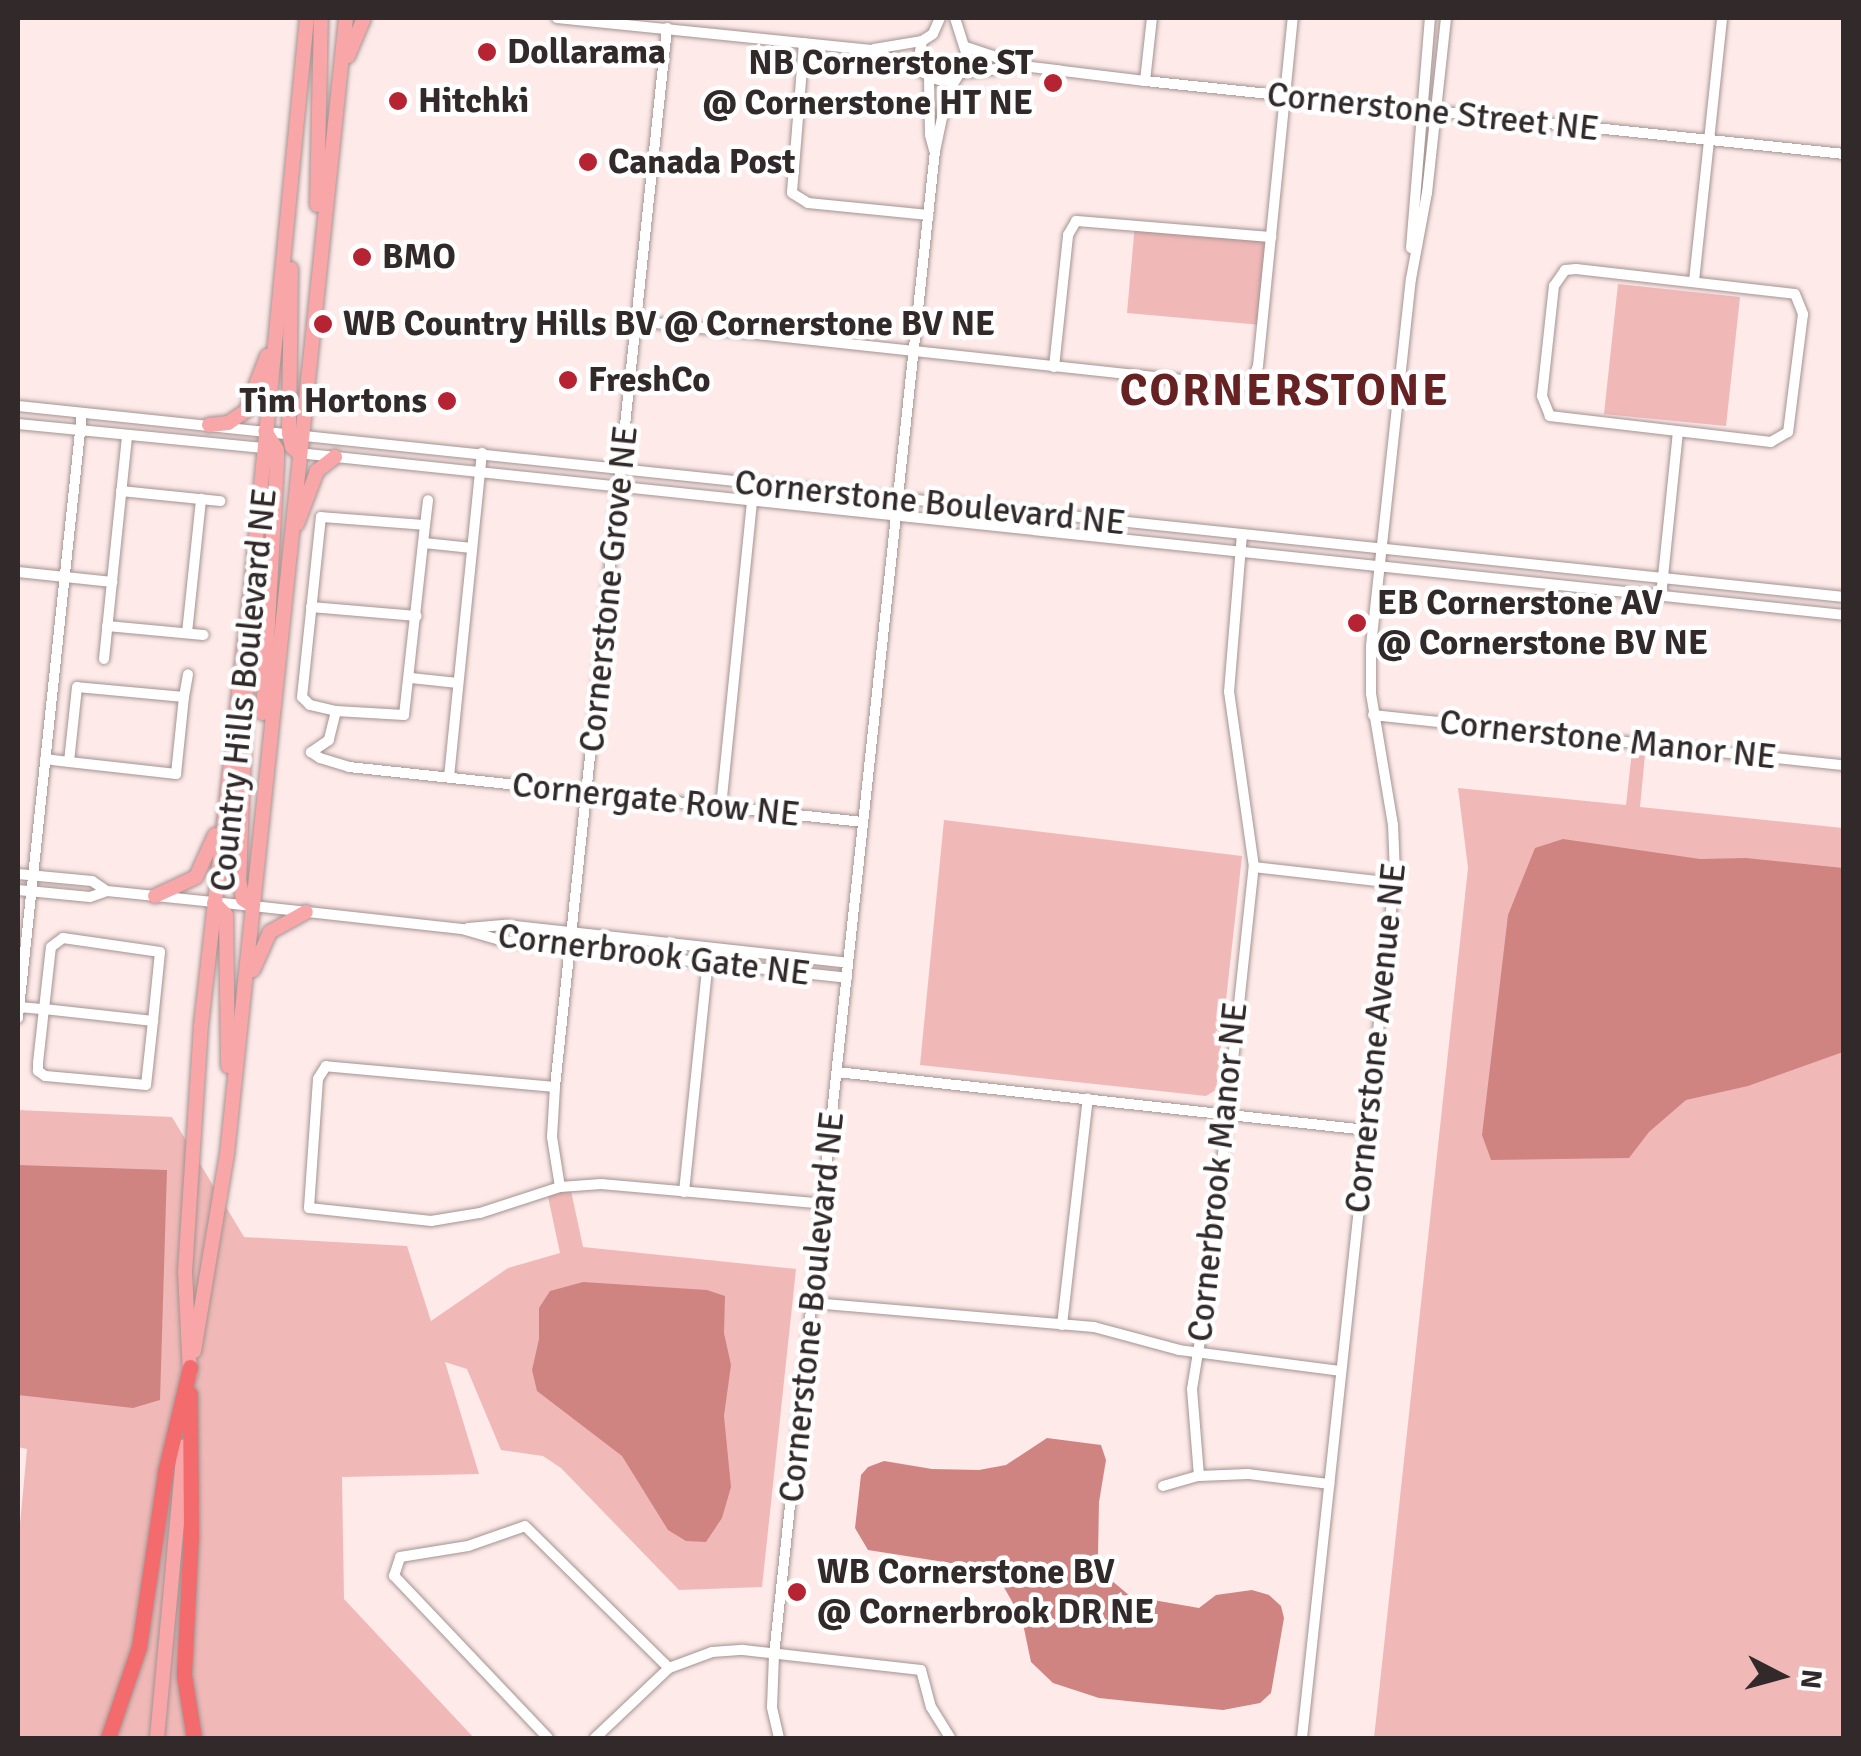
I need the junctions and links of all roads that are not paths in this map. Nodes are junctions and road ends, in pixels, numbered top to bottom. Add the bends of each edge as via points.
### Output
1 (306, 18) edge
2 (321, 18) edge
3 (346, 18) edge
4 (364, 18) edge
5 (557, 18) edge
6 (940, 18) edge
7 (954, 18) edge
8 (1152, 18) edge
9 (1293, 18) edge
10 (1430, 18) edge
11 (1446, 18) edge
12 (1722, 18) edge
13 (667, 28) junction
14 (933, 34) junction
15 (958, 36) junction
16 (922, 41) junction
17 (804, 44) junction
18 (966, 47) junction
19 (871, 50) junction
20 (1023, 66) junction
21 (927, 75) junction
22 (959, 76) junction
23 (1145, 81) junction
24 (1285, 96) junction
25 (336, 106) junction
26 (1420, 111) junction
27 (1436, 113) junction
28 (1709, 140) junction
29 (934, 151) junction
30 (1844, 154) edge
31 (292, 178) junction
32 (928, 215) junction
33 (1271, 237) junction
34 (320, 261) junction
35 (1410, 279) junction
36 (1694, 282) junction
37 (277, 321) junction
38 (636, 322) junction
39 (913, 350) junction
40 (1054, 367) junction
41 (18, 406) edge
42 (82, 413) junction
43 (18, 424) edge
44 (209, 425) junction
45 (264, 430) junction
46 (80, 431) junction
47 (1678, 432) junction
48 (295, 433) junction
49 (127, 436) junction
50 (270, 449) junction
51 (482, 452) junction
52 (298, 453) junction
53 (335, 457) junction
54 (621, 470) junction
55 (480, 472) junction
56 (619, 488) junction
57 (121, 490) junction
58 (201, 499) junction
59 (428, 500) dead end
60 (897, 500) junction
61 (220, 501) dead end
62 (752, 502) junction
63 (895, 518) junction
64 (426, 525) junction
65 (1242, 535) junction
66 (424, 544) junction
67 (472, 548) junction
68 (1382, 550) junction
69 (1240, 554) junction
70 (287, 559) junction
71 (1380, 568) junction
72 (18, 572) edge
73 (64, 577) junction
74 (1663, 578) junction
75 (112, 582) junction
76 (1661, 596) junction
77 (1844, 597) edge
78 (250, 598) junction
79 (311, 607) junction
80 (416, 616) junction
81 (1844, 616) edge
82 (107, 626) junction
83 (186, 633) junction
84 (204, 635) dead end
85 (104, 659) dead end
86 (188, 674) dead end
87 (412, 678) junction
88 (458, 683) junction
89 (184, 697) junction
90 (336, 711) junction
91 (1374, 715) junction
92 (45, 760) junction
93 (68, 762) junction
94 (1844, 765) edge
95 (448, 777) junction
96 (264, 784) junction
97 (588, 792) junction
98 (226, 800) junction
99 (721, 807) junction
100 (863, 822) junction
101 (1254, 868) junction
102 (18, 874) edge
103 (32, 875) junction
104 (1394, 883) junction
105 (18, 890) edge
106 (31, 891) junction
107 (107, 892) junction
108 (155, 896) junction
109 (214, 902) junction
110 (252, 906) junction
111 (306, 912) junction
112 (571, 941) junction
113 (709, 948) junction
114 (708, 962) junction
115 (848, 963) junction
116 (847, 978) junction
117 (19, 1007) edge
118 (44, 1009) junction
119 (18, 1018) edge
120 (153, 1020) junction
121 (240, 1024) junction
122 (837, 1072) junction
123 (555, 1086) junction
124 (1088, 1098) junction
125 (231, 1112) junction
126 (1227, 1114) junction
127 (1367, 1130) junction
128 (560, 1187) junction
129 (684, 1192) junction
130 (824, 1204) junction
131 (813, 1302) junction
132 (1062, 1326) junction
133 (1198, 1353) junction
134 (190, 1367) junction
135 (1341, 1371) junction
136 (1199, 1476) junction
137 (1329, 1484) junction
138 (1163, 1486) dead end
139 (774, 1655) junction
140 (669, 1668) junction
141 (108, 1738) edge
142 (158, 1738) edge
143 (194, 1738) edge
144 (548, 1738) edge
145 (595, 1738) edge
146 (779, 1738) edge
147 (950, 1738) edge
148 (1302, 1738) edge

1 - 31 main road, Country Hills Boulevard NE
2 - 34 main road
3 - 25 main road
4 - 25 main road
5 - 13 street
6 - 14 street
7 - 15 street
8 - 23 street
9 - 24 street
10 - 26 street, Cornerstone Avenue NE
11 - 27 street, Cornerstone Avenue NE
12 - 28 street
13 - 17 street
13 - 38 street, Cornerstone Grove NE
14 - 15 street
14 - 16 street
15 - 18 street
16 - 19 street
16 - 21 street via 918,55
17 - 19 street
17 - 32 street via 792,193 808,203
18 - 20 street, Cornerstone Street NE
18 - 22 street
19 - 21 street
20 - 22 street, Cornerstone Street NE
20 - 23 street, Cornerstone Street NE
21 - 22 street via 942,81
21 - 29 street
22 - 29 street via 947,94
23 - 24 street, Cornerstone Street NE
24 - 26 street, Cornerstone Street NE
24 - 33 street
25 - 34 main road
26 - 27 street, Cornerstone Street NE
26 - 35 street, Cornerstone Avenue NE
27 - 28 street, Cornerstone Street NE
27 - 35 street, Cornerstone Avenue NE
28 - 30 street, Cornerstone Street NE
28 - 36 street
29 - 32 street
31 - 37 main road, Country Hills Boulevard NE
31 - 48 main road
32 - 39 street
33 - 40 street via 1076,221 1068,235
33 - 40 street via 1258,366 1250,384
34 - 48 main road
35 - 68 street, Cornerstone Avenue NE
36 - 47 street via 1795,294 1803,314 1800,350 1792,422 1781,439
36 - 47 street via 1565,270 1554,286 1542,396 1550,416
37 - 44 main road via 246,410 228,423
37 - 45 main road, Country Hills Boulevard NE
38 - 39 street
38 - 54 street, Cornerstone Grove NE
39 - 40 street
39 - 60 street
41 - 42 street, Cornerstone Boulevard NE
42 - 44 street, Cornerstone Boulevard NE
42 - 46 street
43 - 46 street, Cornerstone Boulevard NE
44 - 45 street, Cornerstone Boulevard NE
45 - 48 street, Cornerstone Boulevard NE
45 - 50 main road, Country Hills Boulevard NE
46 - 49 street, Cornerstone Boulevard NE
46 - 73 street
47 - 74 street
48 - 51 street, Cornerstone Boulevard NE
48 - 52 main road via 292,447
49 - 50 street, Cornerstone Boulevard NE
49 - 57 street
50 - 52 street, Cornerstone Boulevard NE
50 - 78 main road, Country Hills Boulevard NE
50 - 96 main road
51 - 54 street, Cornerstone Boulevard NE
51 - 55 street
52 - 53 street, Cornerstone Boulevard NE
52 - 70 main road, Country Hills Boulevard NE
53 - 55 street, Cornerstone Boulevard NE
53 - 70 main road via 312,480
54 - 56 street, Cornerstone Grove NE
54 - 60 street, Cornerstone Boulevard NE
55 - 56 street, Cornerstone Boulevard NE
55 - 67 street
56 - 62 street, Cornerstone Boulevard NE
56 - 97 street, Cornerstone Grove NE
57 - 58 street
57 - 75 street
58 - 61 street
58 - 83 street
59 - 64 street
60 - 63 street
60 - 65 street, Cornerstone Boulevard NE
62 - 63 street, Cornerstone Boulevard NE
62 - 99 street
63 - 69 street, Cornerstone Boulevard NE
63 - 100 street, Cornerstone Boulevard NE
64 - 66 street
64 - 79 street via 321,517
65 - 68 street, Cornerstone Boulevard NE
65 - 69 street, Cornerbrook Manor NE
66 - 67 street
66 - 80 street
67 - 88 street
68 - 71 street, Cornerstone Avenue NE
68 - 74 street, Cornerstone Boulevard NE
69 - 71 street, Cornerstone Boulevard NE
69 - 101 street, Cornerbrook Manor NE via 1228,692
70 - 96 main road, Country Hills Boulevard NE
71 - 76 street, Cornerstone Boulevard NE
71 - 91 street, Cornerstone Avenue NE via 1371,646
72 - 73 street
73 - 75 street
73 - 92 street
74 - 76 street
74 - 77 street, Cornerstone Boulevard NE
75 - 82 street
76 - 81 street, Cornerstone Boulevard NE
78 - 98 main road, Country Hills Boulevard NE
78 - 110 main road via 240,880 243,899
79 - 80 street
79 - 90 street via 302,698
80 - 87 street
82 - 83 street
82 - 85 street
83 - 84 street
86 - 89 street
87 - 88 street
87 - 90 street via 404,715
88 - 95 street
89 - 93 street via 77,687
89 - 93 street via 176,774
90 - 95 street, Cornergate Row NE via 329,740 311,752 349,767
91 - 94 street, Cornerstone Manor NE
91 - 104 street, Cornerstone Avenue NE via 1393,825
92 - 93 street
92 - 103 street
95 - 97 street, Cornergate Row NE
96 - 110 main road, Country Hills Boulevard NE
97 - 99 street, Cornergate Row NE
97 - 112 street, Cornerstone Grove NE
98 - 108 main road via 204,866 187,885
98 - 109 main road, Country Hills Boulevard NE
99 - 100 street, Cornergate Row NE
100 - 115 street, Cornerstone Boulevard NE
101 - 104 street
101 - 126 street, Cornerbrook Manor NE
102 - 103 street
103 - 106 street
103 - 107 street via 92,881
104 - 127 street, Cornerstone Avenue NE
105 - 106 street
106 - 107 street via 90,897
106 - 117 street
107 - 108 street, Cornerbrook Gate NE
108 - 109 street, Cornerbrook Gate NE
109 - 110 street, Cornerbrook Gate NE
109 - 125 main road via 226,915
109 - 134 main road, Country Hills Boulevard NE via 187,1219
110 - 111 street, Cornerbrook Gate NE
110 - 121 main road, Country Hills Boulevard NE
111 - 112 street, Cornerbrook Gate NE via 462,928 503,940
111 - 121 main road via 265,938
112 - 113 street, Cornerbrook Gate NE
112 - 114 street, Cornerbrook Gate NE
112 - 123 street, Cornerstone Grove NE
113 - 114 street
113 - 115 street, Cornerbrook Gate NE
114 - 116 street, Cornerbrook Gate NE
114 - 129 street
115 - 116 street, Cornerstone Boulevard NE
116 - 122 street, Cornerstone Boulevard NE
117 - 118 street
117 - 119 street
118 - 120 street
118 - 120 street via 40,1074 141,1087 147,1082
118 - 120 street via 51,947 63,938 160,952
121 - 125 main road, Country Hills Boulevard NE
122 - 124 street
122 - 130 street, Cornerstone Boulevard NE
123 - 128 street, Cornerstone Grove NE via 552,1138
123 - 128 street via 326,1066 318,1079 306,1202 321,1213 419,1222 464,1216
124 - 126 street
124 - 132 street
125 - 134 main road, Country Hills Boulevard NE via 217,1233
126 - 127 street
126 - 133 street, Cornerbrook Manor NE
127 - 135 street, Cornerstone Avenue NE
128 - 129 street via 612,1184
129 - 130 street
130 - 131 street, Cornerstone Boulevard NE
131 - 132 street
131 - 139 street, Cornerstone Boulevard NE
132 - 133 street via 1118,1331
133 - 135 street
133 - 136 street, Cornerbrook Manor NE via 1192,1390
134 - 141 highway via 165,1472 139,1648
134 - 142 main road, Country Hills Boulevard NE
134 - 143 highway via 184,1675
135 - 137 street, Cornerstone Avenue NE
136 - 137 street
136 - 138 street
137 - 148 street, Cornerstone Avenue NE
139 - 140 street via 712,1652
139 - 146 street, Cornerstone Boulevard NE via 772,1707
139 - 147 street via 921,1670
140 - 144 street via 526,1526 468,1546 400,1557 394,1576
140 - 145 street

